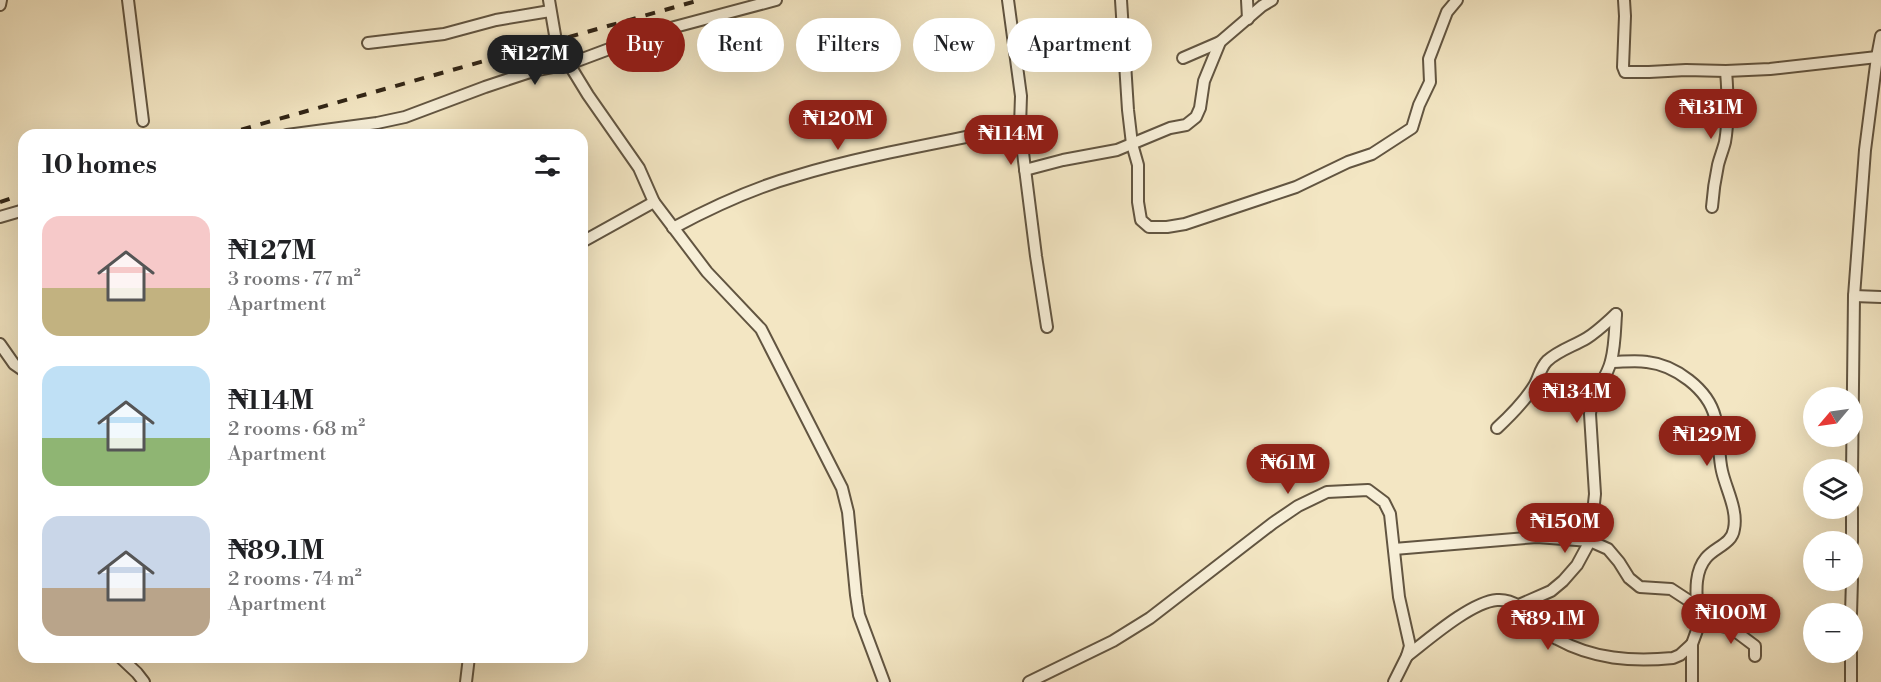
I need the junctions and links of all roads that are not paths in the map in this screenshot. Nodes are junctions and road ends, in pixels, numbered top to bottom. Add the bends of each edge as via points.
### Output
1 (1, 0) edge
2 (128, 0) edge
3 (776, 0) edge
4 (1008, 0) edge
5 (1121, 0) edge
6 (1247, 0) edge
7 (1272, 0) edge
8 (1457, 0) edge
9 (1623, 0) edge
10 (0, 5) edge
11 (549, 6) edge
12 (1248, 19) junction
13 (1881, 36) edge
14 (1220, 42) junction
15 (368, 43) dead end
16 (1877, 57) junction
17 (1183, 58) dead end
18 (569, 64) junction
19 (1726, 72) junction
20 (143, 121) dead end
21 (1020, 126) junction
22 (332, 129) edge
23 (1132, 144) junction
24 (1026, 170) junction
25 (654, 202) junction
26 (1712, 207) dead end
27 (18, 212) edge
28 (0, 217) edge
29 (673, 228) junction
30 (588, 239) edge
31 (1854, 296) junction
32 (1881, 297) edge
33 (1047, 327) dead end
34 (0, 344) edge
35 (1611, 362) junction
36 (18, 367) edge
37 (1497, 428) dead end
38 (1852, 459) edge
39 (1590, 541) junction
40 (1394, 549) junction
41 (1519, 605) junction
42 (1697, 606) junction
43 (1740, 606) dead end
44 (1700, 622) junction
45 (1720, 625) junction
46 (1692, 644) junction
47 (1407, 656) junction
48 (1755, 656) dead end
49 (126, 663) edge
50 (468, 663) edge
51 (1851, 663) edge
52 (1394, 679) edge
53 (144, 682) edge
54 (466, 682) edge
55 (884, 682) edge
56 (1029, 682) edge
57 (1692, 682) edge
58 (1851, 682) edge

1 - 10 street
2 - 20 street
3 - 18 street via 652,33
4 - 21 street
5 - 23 street
6 - 12 street
7 - 12 street
8 - 23 street via 1447,12 1429,59 1430,82 1412,128 1372,154 1296,187 1185,224 1149,227 1141,219 1138,165
9 - 19 street via 1625,72
11 - 15 street via 444,34
11 - 18 street via 556,41
12 - 14 street
13 - 16 street
14 - 17 street
14 - 23 street via 1204,81 1196,117 1186,125
16 - 19 street
16 - 31 street via 1865,150
18 - 22 street via 533,71 405,117
18 - 25 street via 639,168
19 - 26 street via 1727,126
21 - 24 street
21 - 29 street via 795,176
23 - 24 street
24 - 33 street
25 - 29 street
25 - 30 street
27 - 28 street
29 - 55 street via 707,272 761,329 842,488 860,615
31 - 32 street
31 - 38 street
34 - 36 street
35 - 37 street via 1616,314 1591,335 1546,362 1519,407
35 - 39 street via 1591,401 1595,494
35 - 42 street via 1647,362 1669,368 1699,389 1715,416 1734,529 1731,539 1705,558 1696,586
39 - 40 street via 1537,537
39 - 41 street via 1563,581 1551,591
39 - 42 street via 1608,549 1640,587 1671,589
40 - 47 street via 1410,646
40 - 56 street via 1390,514 1376,494 1368,490 1327,492 1273,523 1150,618 1113,641
41 - 46 street via 1554,638 1603,657 1673,658
41 - 47 street via 1495,600 1478,606
42 - 44 street
43 - 45 street
44 - 45 street
44 - 46 street
45 - 48 street via 1731,628 1755,646
46 - 57 street
47 - 52 street
49 - 53 street
50 - 54 street
51 - 58 street

